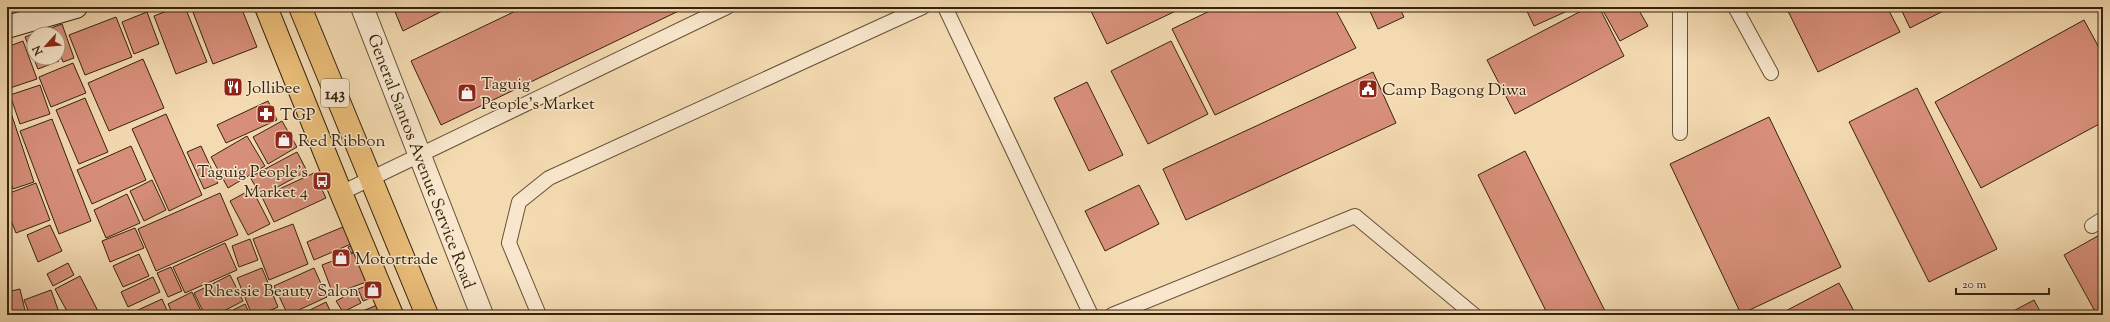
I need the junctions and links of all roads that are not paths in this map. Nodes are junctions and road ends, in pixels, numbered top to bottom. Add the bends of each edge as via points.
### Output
1 (76, 7) edge
2 (266, 7) edge
3 (300, 7) edge
4 (362, 7) edge
5 (727, 7) edge
6 (923, 7) edge
7 (945, 7) edge
8 (1680, 7) edge
9 (1735, 7) edge
10 (7, 27) edge
11 (1771, 73) dead end
12 (1680, 133) dead end
13 (418, 156) junction
14 (371, 179) junction
15 (341, 193) junction
16 (392, 315) edge
17 (427, 315) edge
18 (482, 315) edge
19 (539, 315) edge
20 (1091, 315) edge
21 (1112, 315) edge
22 (1474, 315) edge

1 - 10 street
2 - 15 main road, 143
3 - 14 main road, 143
4 - 13 street, General Santos Avenue Service Road
5 - 13 lane
6 - 19 lane via 549,178 519,202 509,243
7 - 20 lane
8 - 12 lane
9 - 11 lane
13 - 14 lane
13 - 18 street, General Santos Avenue Service Road
14 - 15 lane
14 - 17 main road, 143
15 - 16 main road, 143
21 - 22 lane via 1355,216

